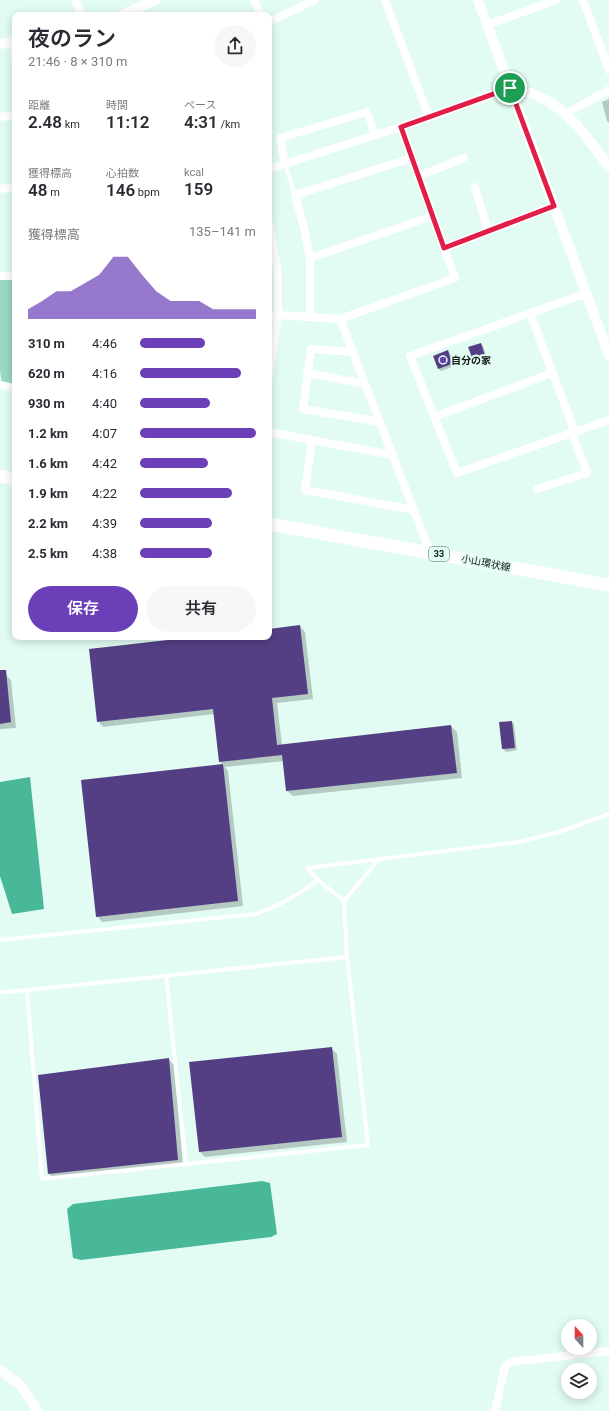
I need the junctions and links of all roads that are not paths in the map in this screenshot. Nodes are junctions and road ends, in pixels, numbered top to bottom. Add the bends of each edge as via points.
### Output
1 (76, 0) edge
2 (156, 0) edge
3 (254, 0) edge
4 (315, 0) edge
5 (385, 0) edge
6 (478, 0) edge
7 (556, 0) edge
8 (583, 0) edge
9 (81, 12) edge
10 (129, 12) edge
11 (260, 12) edge
12 (272, 21) edge
13 (487, 25) junction
14 (12, 41) edge
15 (0, 44) edge
16 (609, 70) edge
17 (510, 88) junction
18 (609, 90) edge
19 (565, 114) junction
20 (12, 115) edge
21 (0, 117) edge
22 (430, 117) junction
23 (401, 127) junction
24 (375, 136) junction
25 (412, 158) junction
26 (464, 158) dead end
27 (285, 164) junction
28 (609, 167) edge
29 (272, 168) edge
30 (419, 176) junction
31 (475, 187) dead end
32 (12, 188) edge
33 (0, 190) edge
34 (295, 195) junction
35 (554, 206) junction
36 (433, 216) junction
37 (488, 231) junction
38 (272, 240) edge
39 (444, 248) junction
40 (310, 258) junction
41 (0, 276) edge
42 (12, 276) edge
43 (587, 293) junction
44 (530, 313) junction
45 (278, 315) junction
46 (272, 316) edge
47 (310, 317) junction
48 (340, 319) junction
49 (353, 352) junction
50 (609, 355) edge
51 (272, 356) edge
52 (552, 373) junction
53 (307, 374) junction
54 (365, 384) junction
55 (0, 385) edge
56 (12, 387) edge
57 (434, 417) junction
58 (609, 420) edge
59 (380, 422) junction
60 (272, 433) edge
61 (572, 433) junction
62 (312, 440) junction
63 (392, 454) junction
64 (0, 476) edge
65 (12, 478) edge
66 (537, 489) dead end
67 (414, 510) junction
68 (272, 525) edge
69 (430, 552) junction
70 (609, 585) edge
71 (609, 814) edge
72 (379, 859) junction
73 (318, 880) junction
74 (344, 901) junction
75 (0, 940) edge
76 (348, 957) junction
77 (166, 976) junction
78 (27, 990) junction
79 (0, 992) edge
80 (186, 1164) junction
81 (609, 1351) edge
82 (0, 1370) edge
83 (38, 1411) edge
84 (495, 1411) edge

1 - 9 street
2 - 10 street
3 - 11 street
4 - 12 street
5 - 22 street
6 - 13 street
7 - 13 street
8 - 16 street
13 - 17 street
14 - 15 street
17 - 19 street via 541,97
17 - 22 street
17 - 35 street
18 - 19 street
19 - 28 street
20 - 21 street
22 - 23 street
23 - 24 street
23 - 25 street
24 - 27 street
24 - 27 street via 367,112 280,138
25 - 30 street
25 - 34 street
26 - 30 street
27 - 29 street
27 - 34 lane
30 - 36 street
31 - 37 street
32 - 33 street
34 - 40 street
35 - 37 street
35 - 43 street
36 - 39 street
36 - 40 street
37 - 39 street
38 - 45 street via 278,274
39 - 48 street via 455,278
40 - 47 street
41 - 42 street
43 - 44 street
43 - 50 street
44 - 52 street
44 - 57 street via 410,356
45 - 46 street
45 - 47 street
45 - 51 street
47 - 48 street
48 - 49 street
49 - 53 street via 311,349
49 - 54 street
52 - 57 street
52 - 61 street via 573,427
53 - 54 street
53 - 59 street via 302,409
54 - 59 street
55 - 56 street
57 - 61 street via 457,474
58 - 61 street
59 - 63 street
60 - 62 street
61 - 66 street via 587,472
62 - 63 street
62 - 67 street via 305,490
63 - 67 street
64 - 65 main road
67 - 69 street
68 - 69 main road, 小山環状線 / 33
69 - 70 main road, 小山環状線 / 33
71 - 72 lane via 559,832 519,842
72 - 73 lane via 307,868
72 - 74 lane
73 - 74 lane
73 - 75 lane via 294,898 255,914
74 - 76 lane
76 - 77 lane
76 - 80 lane via 368,1145
77 - 78 lane
77 - 80 lane
78 - 79 lane
78 - 80 lane via 42,1179
81 - 84 street via 510,1362 505,1366
82 - 83 street via 20,1385

